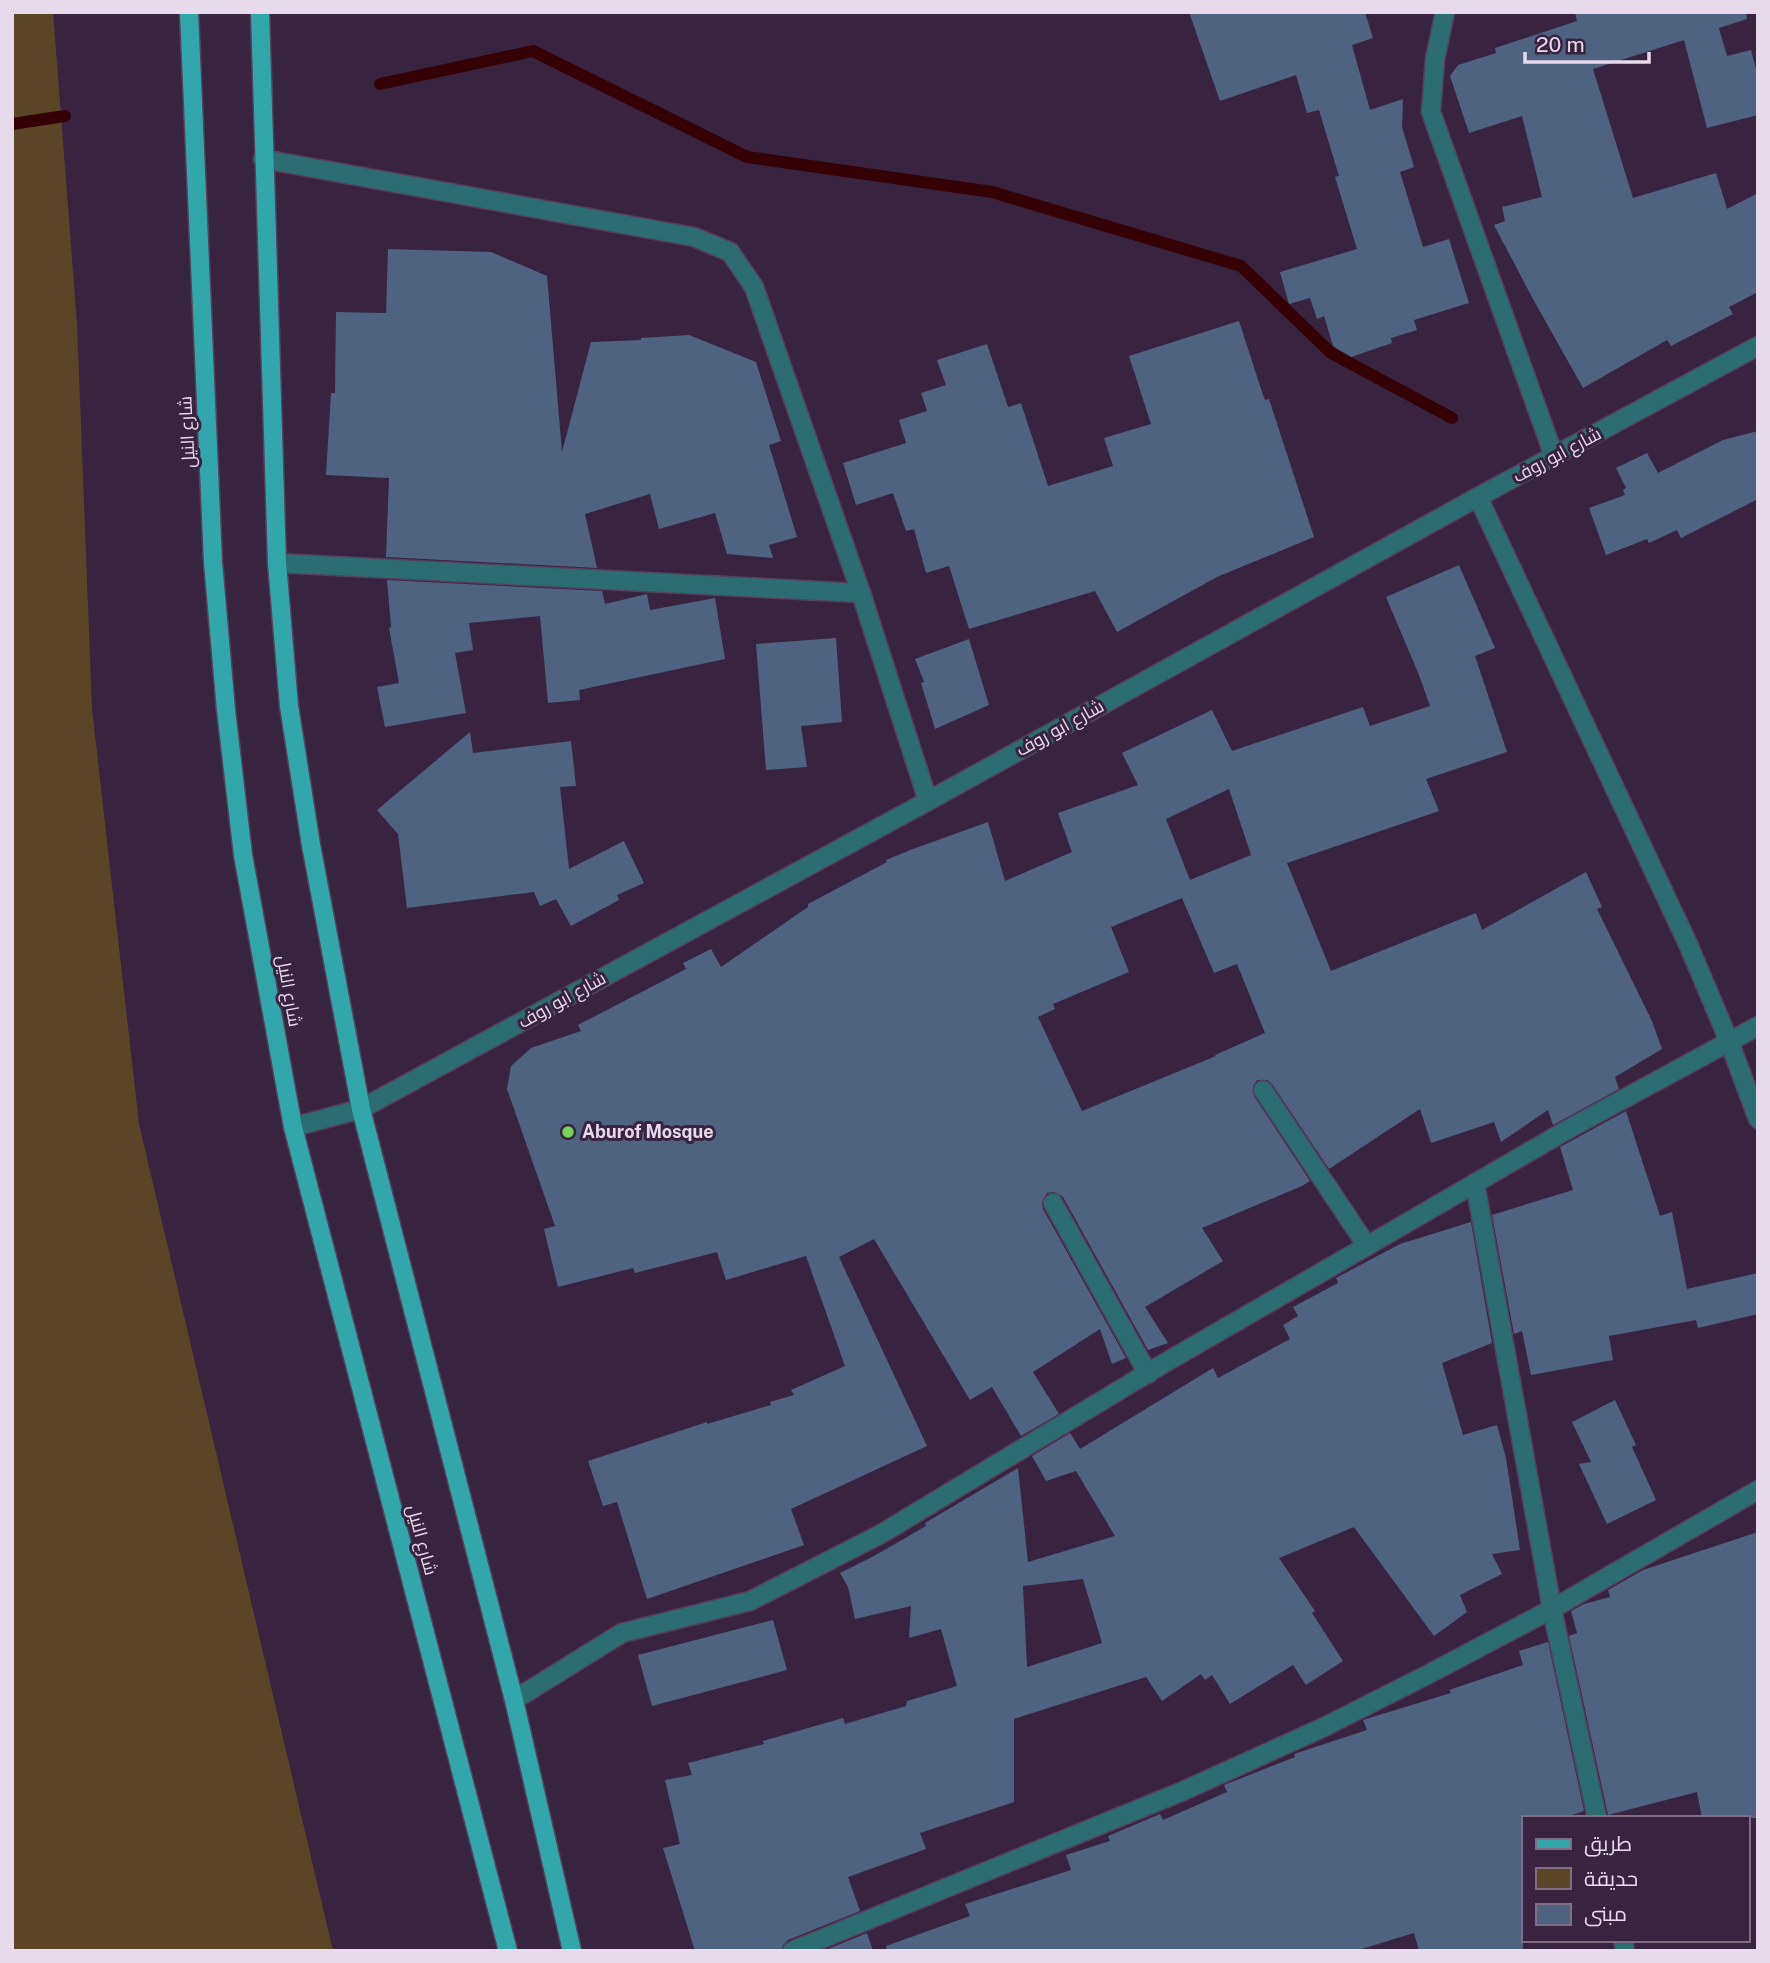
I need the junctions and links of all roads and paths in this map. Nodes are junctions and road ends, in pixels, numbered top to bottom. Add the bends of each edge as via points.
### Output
1 (189, 12) edge
2 (260, 12) edge
3 (1445, 12) edge
4 (263, 159) junction
5 (1758, 346) edge
6 (1554, 456) junction
7 (1478, 497) junction
8 (277, 563) junction
9 (861, 593) junction
10 (928, 801) junction
11 (1758, 1026) edge
12 (1729, 1041) junction
13 (1263, 1090) dead end
14 (361, 1109) junction
15 (1758, 1119) edge
16 (293, 1127) junction
17 (1475, 1183) junction
18 (1053, 1203) dead end
19 (1367, 1245) junction
20 (1148, 1374) junction
21 (1758, 1490) edge
22 (1552, 1608) junction
23 (514, 1700) junction
24 (1597, 1816) edge
25 (508, 1951) edge
26 (572, 1951) edge
27 (792, 1951) edge

1 - 16 main road, شارع النيل via 214,562 226,710 243,855
2 - 4 main road
3 - 6 street via 1431,112
4 - 8 main road
4 - 9 street via 694,237 730,251 754,287
5 - 6 street, شارع ابو روف
6 - 7 street, شارع ابو روف
7 - 10 street, شارع ابو روف
7 - 12 street
8 - 9 street
8 - 14 main road via 289,706
9 - 10 street
10 - 14 street, شارع ابو روف
11 - 12 street
12 - 15 street
12 - 17 street
13 - 19 street
14 - 16 street, شارع ابو روف
14 - 23 main road
16 - 25 main road, شارع النيل
17 - 19 street
17 - 22 street
18 - 20 street
19 - 20 street
20 - 23 street via 881,1534 750,1601 622,1633
21 - 22 street
22 - 24 street
22 - 27 street via 1322,1728 1183,1791
23 - 26 main road

